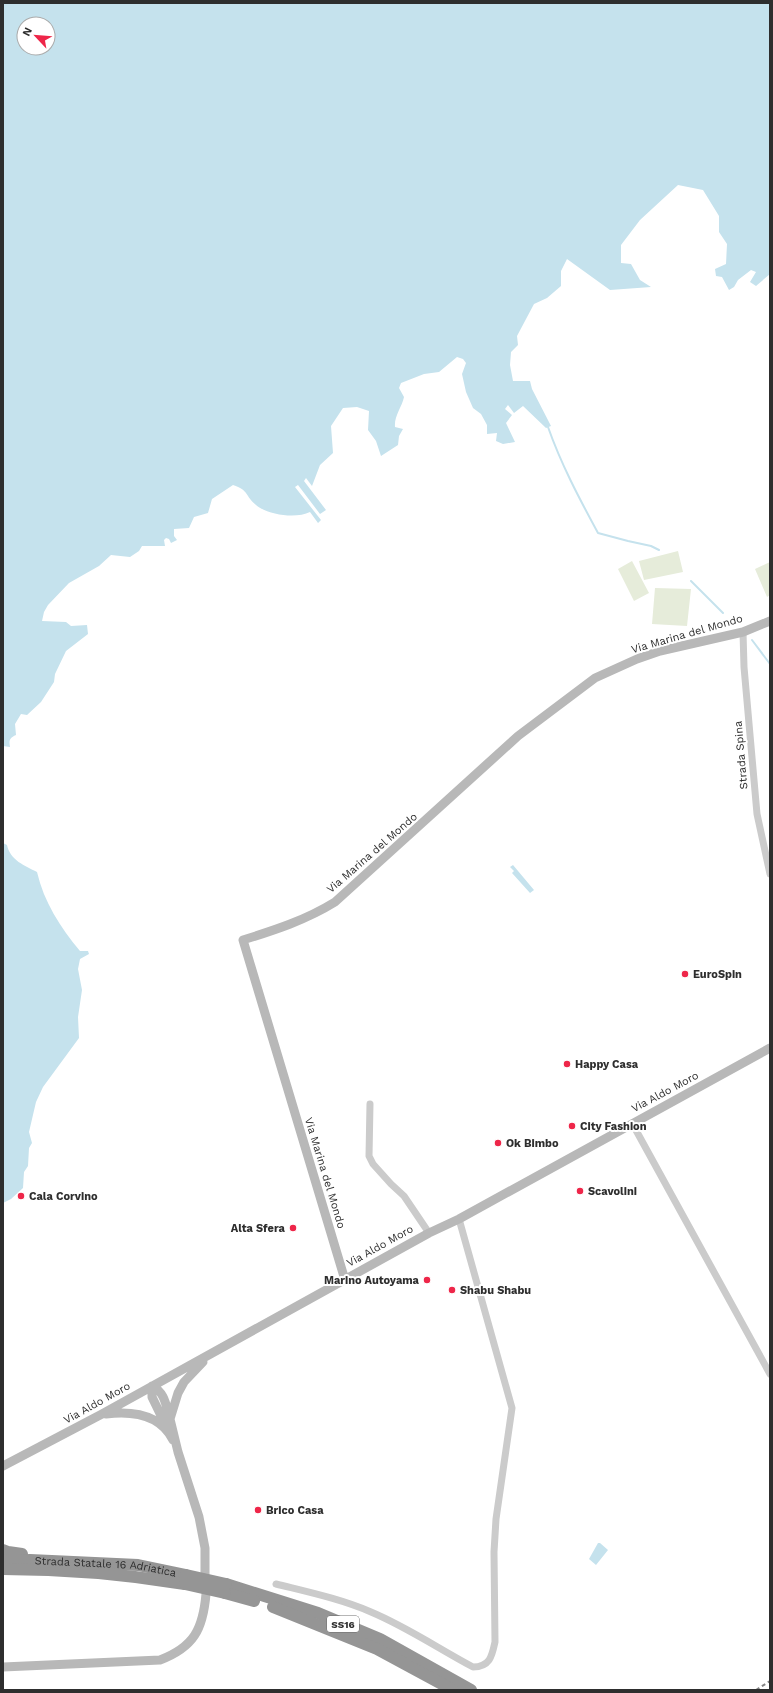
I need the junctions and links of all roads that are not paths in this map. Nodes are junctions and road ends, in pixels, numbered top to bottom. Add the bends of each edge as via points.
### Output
1 (770, 621) edge
2 (742, 632) junction
3 (770, 874) edge
4 (770, 1048) edge
5 (370, 1104) dead end
6 (632, 1123) junction
7 (459, 1219) junction
8 (429, 1233) junction
9 (345, 1280) junction
10 (215, 1352) junction
11 (770, 1374) edge
12 (152, 1386) junction
13 (102, 1414) junction
14 (170, 1419) junction
15 (170, 1433) junction
16 (178, 1452) junction
17 (3, 1466) edge
18 (3, 1550) edge
19 (3, 1561) edge
20 (138, 1565) junction
21 (3, 1569) edge
22 (120, 1574) junction
23 (205, 1574) dead end
24 (3, 1575) edge
25 (186, 1580) junction
26 (276, 1584) dead end
27 (206, 1594) dead end
28 (3, 1667) edge
29 (452, 1686) edge
30 (470, 1689) edge

1 - 2 main road, Via Marina del Mondo
2 - 3 street, Strada Spina via 757,814
2 - 9 main road, Via Marina del Mondo via 660,651 595,678 518,736 335,902 290,925 243,940
4 - 6 main road, Via Aldo Moro
5 - 8 street via 369,1156 373,1164 404,1196
6 - 7 main road, Via Aldo Moro
6 - 11 street
7 - 8 main road, Via Aldo Moro
7 - 26 street via 512,1408 496,1519 493,1564 495,1642 492,1654 487,1663 473,1667 370,1611
8 - 9 main road, Via Aldo Moro
9 - 10 main road, Via Aldo Moro
10 - 12 main road, Via Aldo Moro
10 - 14 main road via 184,1382
12 - 13 main road, Via Aldo Moro
12 - 14 main road via 164,1396
12 - 15 main road via 152,1397
13 - 15 main road via 141,1414
13 - 17 main road, Via Aldo Moro
14 - 16 main road
15 - 16 main road
16 - 23 main road via 199,1517 205,1548
18 - 20 highway, SS16 via 22,1554 104,1558
19 - 20 highway, Strada Statale 16 Adriatica / SS16
20 - 25 highway, Strada Statale 16 Adriatica / SS16
21 - 22 highway, Strada Statale 16 Adriatica / SS16
22 - 24 highway, SS16 via 110,1577
22 - 25 highway, Strada Statale 16 Adriatica / SS16
25 - 29 highway, Strada Statale 16 Adriatica / SS16, bridge via 318,1613 373,1636
27 - 28 main road via 202,1620 194,1637 174,1655 160,1660
29 - 30 highway, Strada Statale 16 Adriatica / SS16

